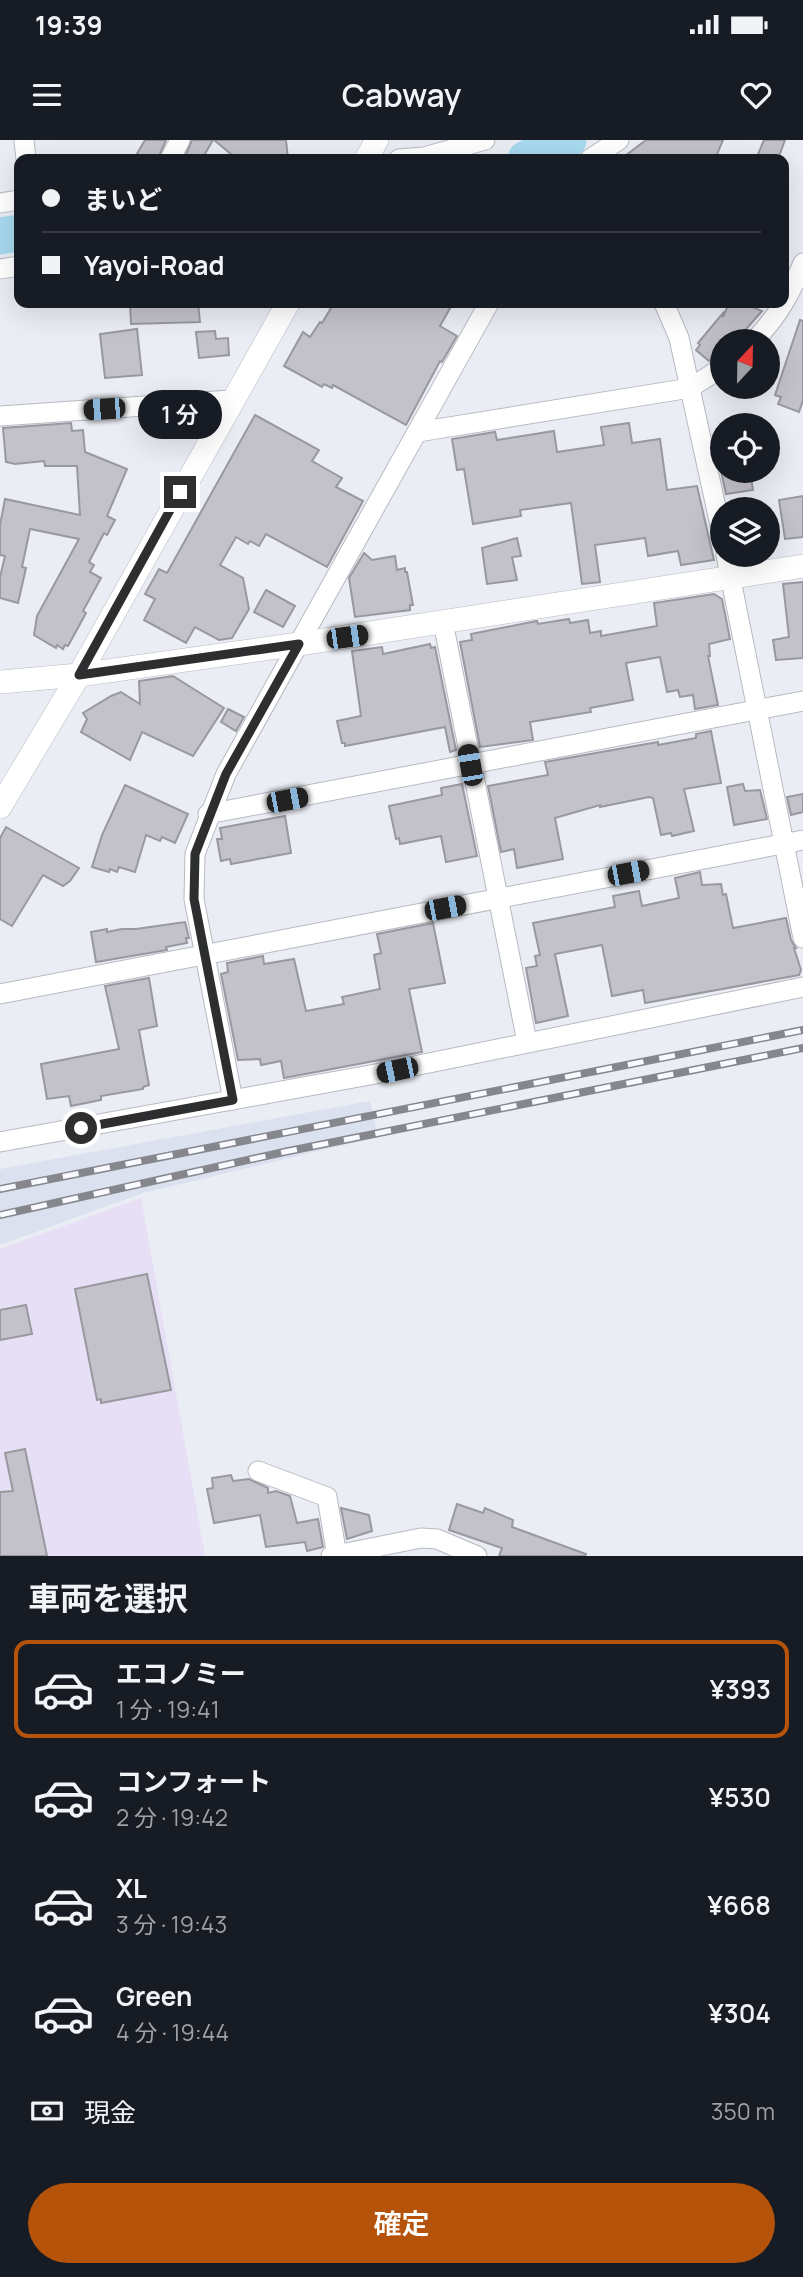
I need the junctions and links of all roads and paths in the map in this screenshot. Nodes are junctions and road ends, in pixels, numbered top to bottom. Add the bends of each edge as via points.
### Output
1 (485, 140) edge
2 (619, 140) edge
3 (435, 154) edge
4 (598, 154) edge
5 (803, 262) edge
6 (789, 298) edge
7 (285, 308) edge
8 (486, 308) edge
9 (666, 308) edge
10 (782, 308) edge
11 (766, 329) edge
12 (710, 375) edge
13 (690, 388) junction
14 (232, 400) junction
15 (0, 416) edge
16 (418, 432) junction
17 (714, 497) edge
18 (803, 566) edge
19 (729, 567) edge
20 (731, 578) junction
21 (443, 622) junction
22 (299, 644) junction
23 (79, 675) junction
24 (0, 682) edge
25 (803, 701) edge
26 (757, 710) junction
27 (470, 765) junction
28 (0, 807) edge
29 (208, 814) junction
30 (803, 840) edge
31 (783, 844) junction
32 (499, 898) junction
33 (803, 938) edge
34 (205, 954) junction
35 (803, 987) edge
36 (0, 994) edge
37 (527, 1042) junction
38 (233, 1100) junction
39 (0, 1142) edge
40 (258, 1471) dead end
41 (335, 1556) edge
42 (477, 1556) edge

1 - 3 street
2 - 4 street
5 - 6 street
7 - 14 street
8 - 16 street
9 - 13 street via 679,338
10 - 11 street
12 - 13 street
13 - 16 street
13 - 17 street
14 - 15 street
14 - 23 street
16 - 22 street
18 - 20 street
19 - 20 street
20 - 21 street
20 - 26 street
21 - 22 street
21 - 27 street
22 - 23 street
22 - 29 street
23 - 24 street
23 - 28 street
25 - 26 street
26 - 27 street
26 - 31 street
27 - 29 street
27 - 32 street
29 - 34 street via 195,854 194,899
30 - 31 street
31 - 32 street
31 - 33 street
32 - 34 street
32 - 37 street
34 - 36 street
34 - 38 street
35 - 37 street
37 - 38 street
38 - 39 street
40 - 41 street via 327,1497
41 - 42 street via 421,1538 437,1539

